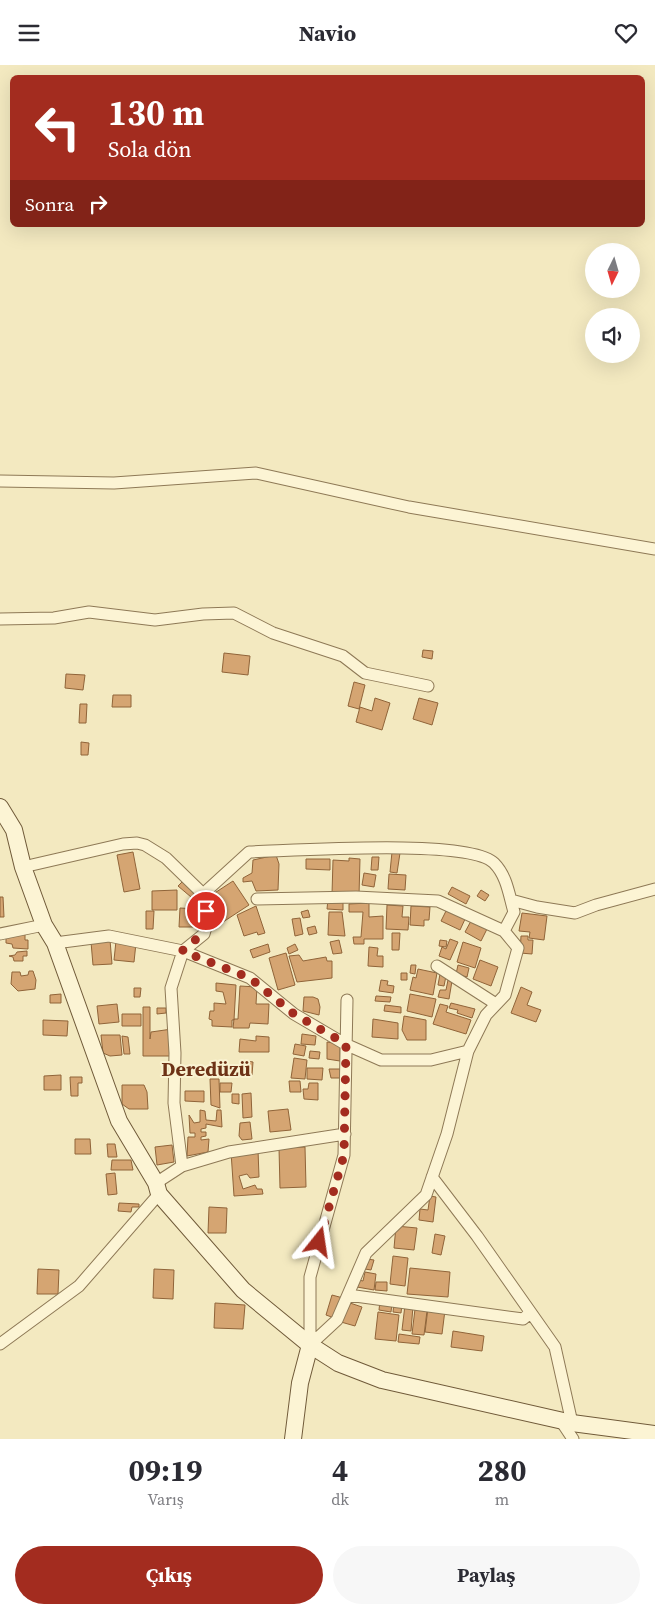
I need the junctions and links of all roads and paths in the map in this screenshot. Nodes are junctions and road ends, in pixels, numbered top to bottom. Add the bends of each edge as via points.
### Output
1 (0, 481) edge
2 (655, 549) edge
3 (0, 619) edge
4 (428, 686) dead end
5 (0, 807) edge
6 (23, 867) junction
7 (655, 889) edge
8 (203, 894) junction
9 (257, 899) dead end
10 (511, 900) junction
11 (44, 925) junction
12 (504, 931) junction
13 (0, 934) edge
14 (55, 943) junction
15 (182, 951) junction
16 (437, 966) dead end
17 (347, 999) dead end
18 (496, 1004) junction
19 (346, 1044) junction
20 (468, 1051) junction
21 (344, 1134) junction
22 (182, 1166) junction
23 (432, 1177) junction
24 (158, 1189) junction
25 (348, 1295) junction
26 (530, 1313) junction
27 (0, 1344) edge
28 (310, 1345) junction
29 (568, 1428) edge
30 (655, 1434) edge
31 (293, 1439) edge

1 - 2 street via 114,483 256,473 409,507
3 - 4 street via 54,618 89,612 156,621 234,613 273,633 343,656 365,673
5 - 6 street via 14,830
6 - 8 street via 137,843 166,858
6 - 11 street
7 - 10 street via 575,913
8 - 10 street via 250,852 419,849 483,856 493,862 503,876
8 - 15 street via 204,934
9 - 12 street via 356,897 438,901
10 - 12 street via 514,912
11 - 13 street
11 - 14 street
12 - 18 street via 518,948 505,995
14 - 15 street via 109,936
14 - 24 street via 119,1121
15 - 19 street via 250,978 294,1014
15 - 22 street via 171,988 174,1103
16 - 18 street
17 - 19 street
18 - 20 street via 486,1015
19 - 20 street via 381,1060 431,1060
19 - 21 street
20 - 23 street via 447,1135
21 - 22 street via 229,1152
21 - 28 street via 344,1155 310,1277
22 - 24 street
23 - 25 street via 426,1195 366,1253
23 - 26 street
24 - 27 street via 79,1286
24 - 28 street via 243,1290
25 - 26 street via 523,1319
25 - 28 street via 337,1321
26 - 29 street via 555,1347
28 - 29 street via 338,1363 382,1380
28 - 31 street via 300,1383
29 - 30 street

